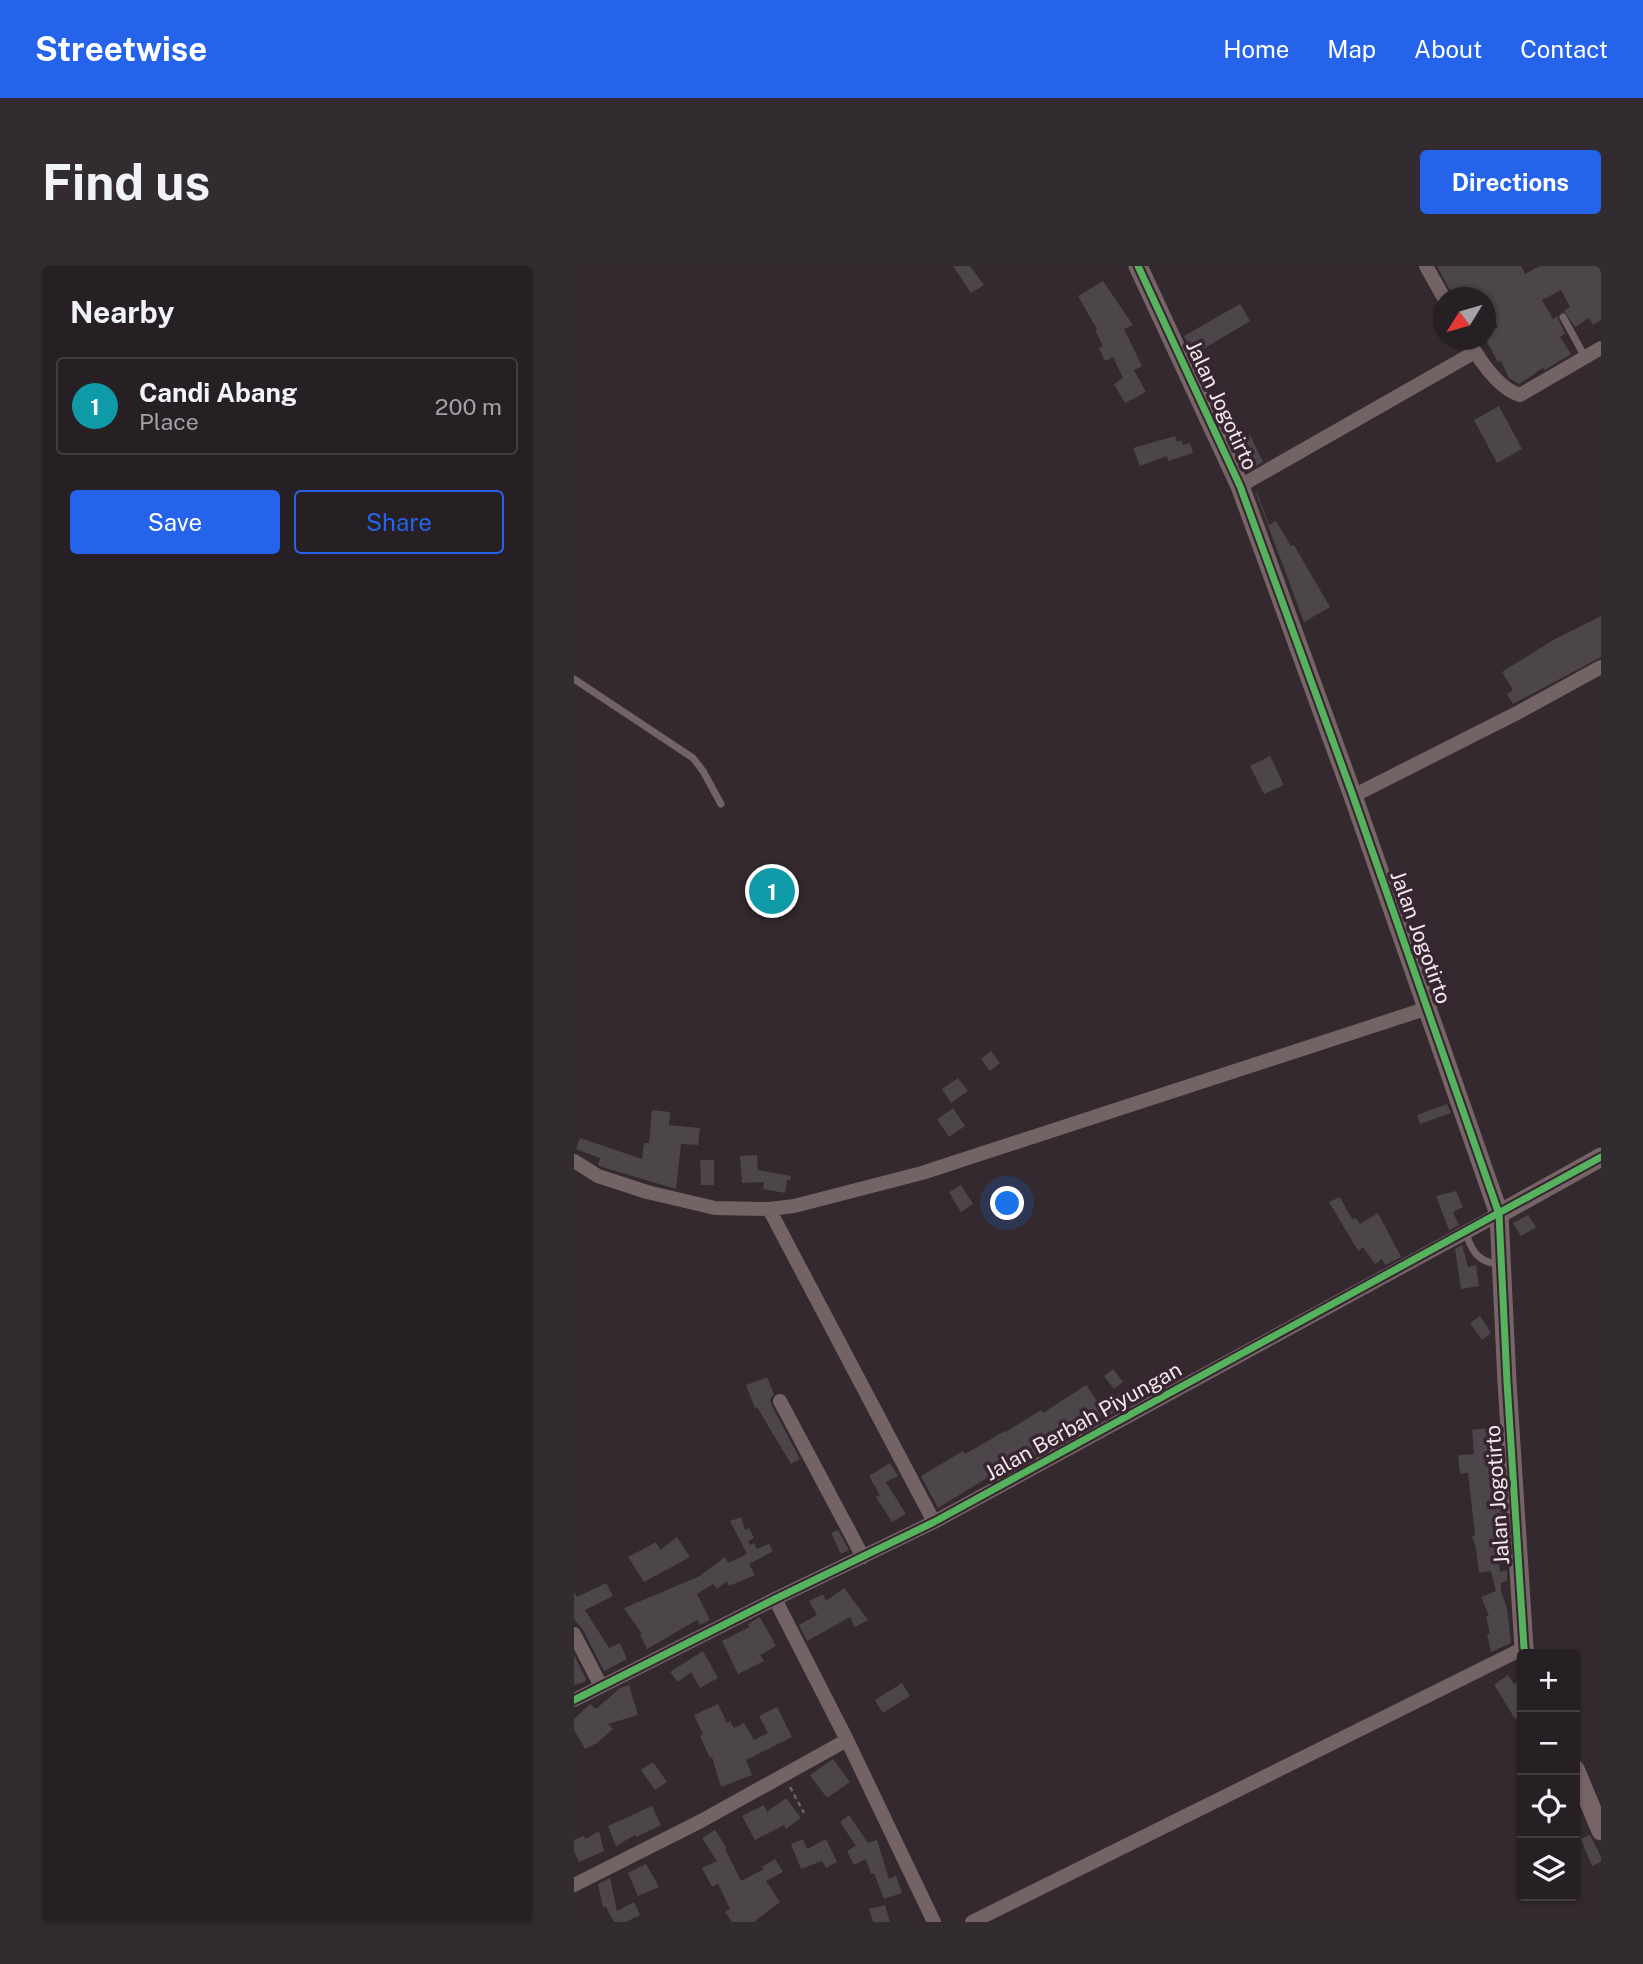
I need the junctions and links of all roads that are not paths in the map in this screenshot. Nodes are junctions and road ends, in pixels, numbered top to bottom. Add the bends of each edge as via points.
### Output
1 (1138, 266) edge
2 (1426, 266) edge
3 (1438, 287) edge
4 (1563, 317) dead end
5 (1601, 348) edge
6 (1464, 350) edge
7 (1474, 350) edge
8 (1585, 357) junction
9 (1240, 486) junction
10 (1601, 667) edge
11 (574, 679) edge
12 (1353, 796) junction
13 (721, 804) dead end
14 (1428, 1008) junction
15 (1601, 1157) edge
16 (574, 1161) edge
17 (769, 1209) junction
18 (1499, 1214) junction
19 (1466, 1233) junction
20 (1502, 1265) junction
21 (780, 1401) dead end
22 (934, 1522) junction
23 (863, 1557) junction
24 (775, 1599) junction
25 (574, 1634) edge
26 (1525, 1649) edge
27 (1517, 1655) edge
28 (601, 1686) junction
29 (574, 1700) edge
30 (847, 1740) junction
31 (1578, 1775) edge
32 (1601, 1831) edge
33 (574, 1885) edge
34 (934, 1922) edge
35 (972, 1922) edge

1 - 9 street, Jalan Jogotirto
2 - 3 street
4 - 8 lane
5 - 8 street
6 - 9 street
7 - 8 street via 1504,386 1520,395
9 - 12 street, Jalan Jogotirto
10 - 12 street
11 - 13 lane via 693,758
12 - 14 street, Jalan Jogotirto
14 - 17 street via 922,1173
14 - 18 street, Jalan Jogotirto
15 - 18 street, Jalan Berbah Piyungan
16 - 17 street via 598,1176 647,1192 715,1208
17 - 22 street
18 - 19 street, Jalan Berbah Piyungan
18 - 20 street, Jalan Jogotirto
19 - 20 lane via 1477,1258
19 - 22 street, Jalan Berbah Piyungan
20 - 26 street, Jalan Jogotirto
21 - 23 street
22 - 23 street, Jalan Berbah Piyungan
23 - 24 street, Jalan Berbah Piyungan
24 - 28 street, Jalan Berbah Piyungan
24 - 30 street
25 - 28 street
27 - 35 street
28 - 29 street, Jalan Berbah Piyungan
30 - 33 street
30 - 34 street
31 - 32 street

